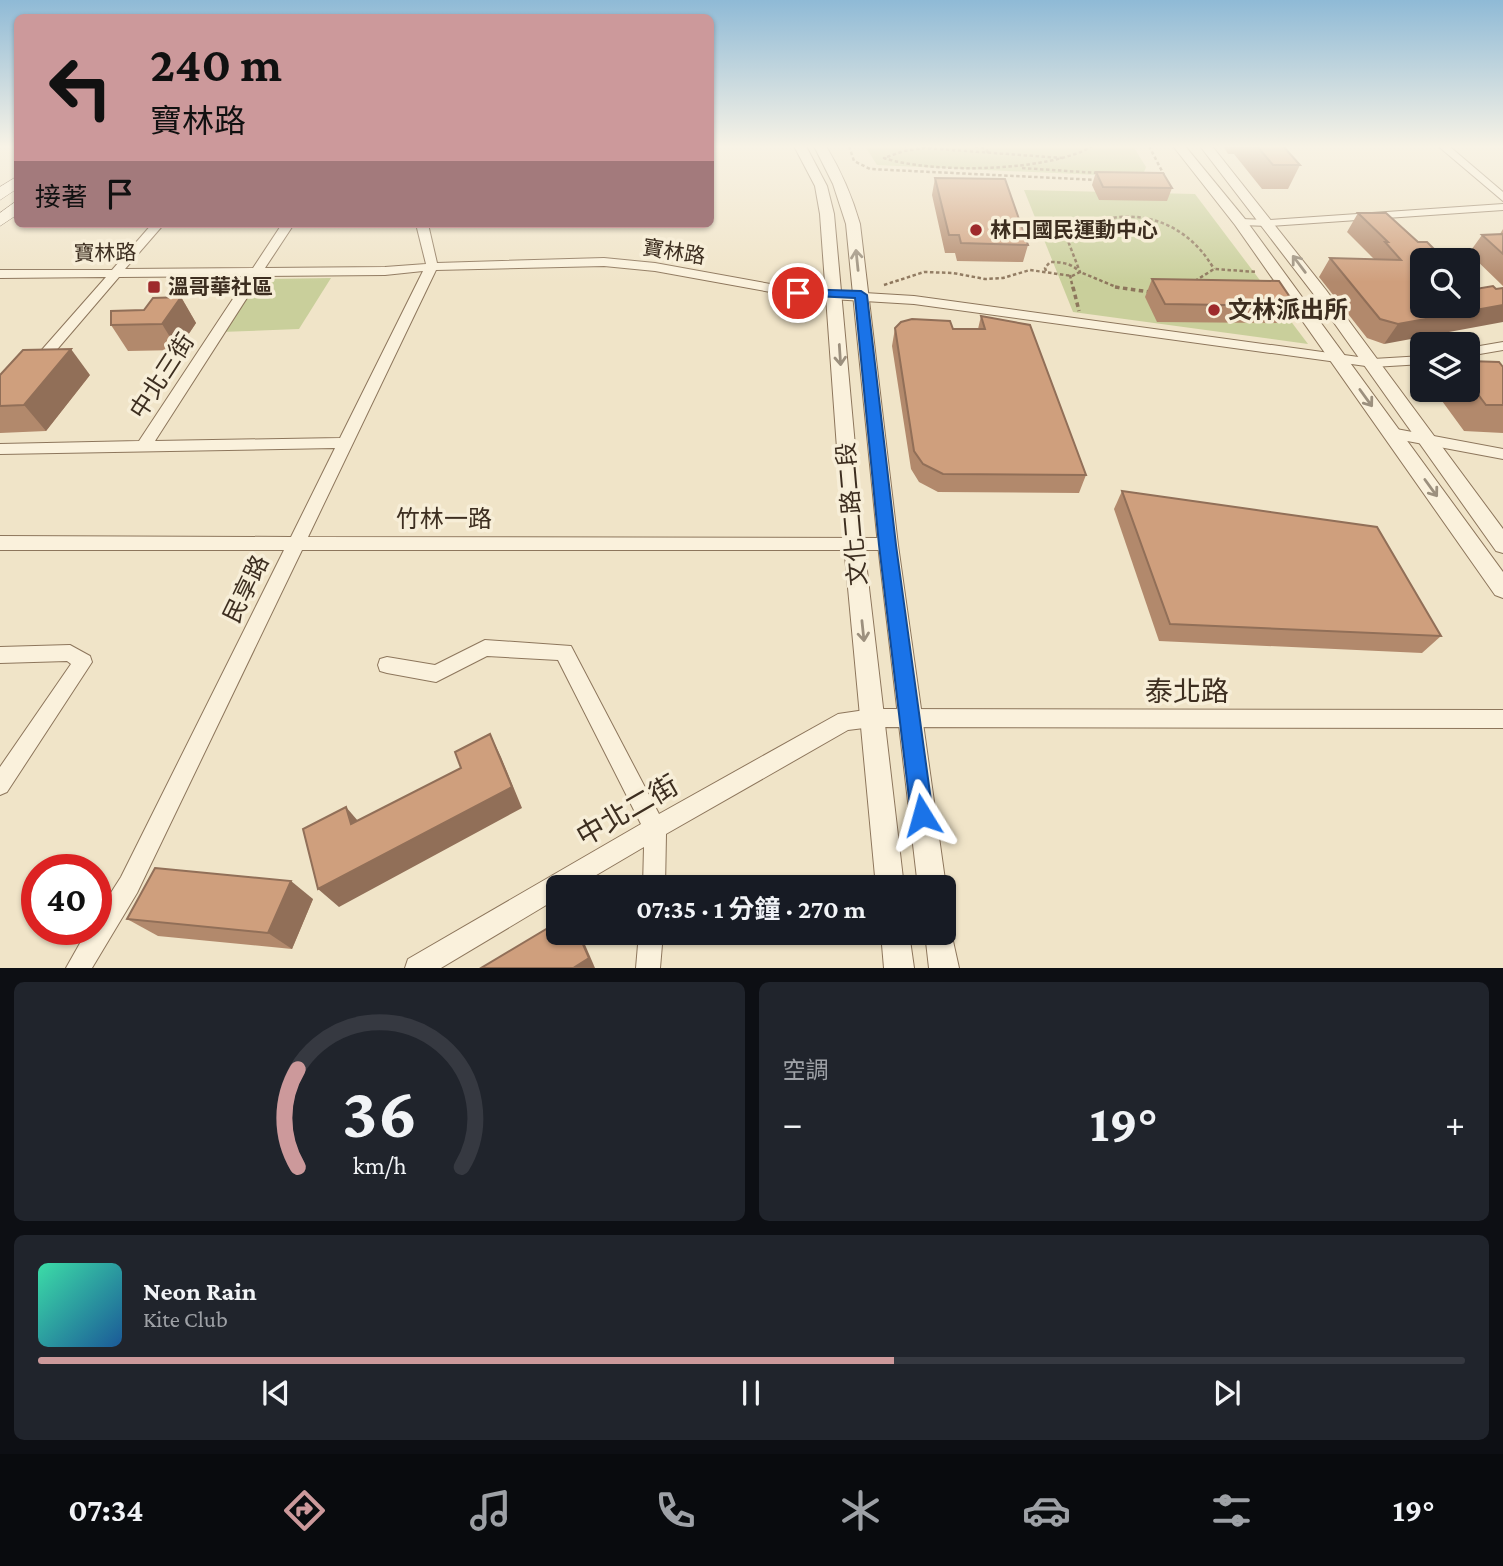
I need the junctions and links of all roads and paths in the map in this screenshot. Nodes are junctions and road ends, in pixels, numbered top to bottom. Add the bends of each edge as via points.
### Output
1 (822, 191) edge
2 (844, 191) edge
3 (1216, 191) edge
4 (1243, 191) edge
5 (1503, 207) edge
6 (14, 209) edge
7 (0, 221) edge
8 (1240, 222) junction
9 (1269, 223) junction
10 (155, 228) edge
11 (285, 228) edge
12 (423, 228) edge
13 (432, 266) junction
14 (1214, 269) junction
15 (257, 271) junction
16 (1047, 271) junction
17 (118, 272) junction
18 (1080, 272) junction
19 (1277, 273) junction
20 (0, 274) edge
21 (1190, 282) edge
22 (1156, 292) edge
23 (835, 293) junction
24 (861, 295) junction
25 (1503, 346) edge
26 (1480, 350) edge
27 (1337, 357) junction
28 (1410, 361) edge
29 (1373, 363) junction
30 (27, 374) edge
31 (1391, 433) junction
32 (1426, 438) junction
33 (343, 443) junction
34 (143, 447) junction
35 (0, 449) edge
36 (1503, 454) edge
37 (0, 543) edge
38 (296, 543) junction
39 (854, 545) junction
40 (888, 545) junction
41 (1503, 545) edge
42 (1503, 589) edge
43 (0, 655) edge
44 (387, 665) dead end
45 (872, 718) junction
46 (908, 718) junction
47 (1503, 719) edge
48 (0, 785) edge
49 (655, 828) junction
50 (654, 875) edge
51 (889, 875) edge
52 (930, 875) edge
53 (650, 945) edge
54 (896, 945) edge
55 (941, 945) edge
56 (78, 968) edge
57 (416, 968) edge
58 (648, 968) edge
59 (899, 968) edge
60 (944, 968) edge

1 - 23 street, 文化二路二段
24 -> 2 street, 文化二路二段 via 853,224
3 - 8 street
4 - 9 street
5 - 9 street via 1394,219
6 - 7 main road
8 - 9 street
8 - 19 street
29 -> 9 street
10 - 17 street
11 - 15 street, 中北三街
12 - 13 street
13 - 15 street, 寶林路 via 386,271
13 - 23 street, 寶林路 via 604,262 798,293
13 - 33 street, 民享路
14 - 18 path via 1204,250 1184,231 1148,219 1115,218 1094,220 1069,233
14 - 19 path
14 - 21 path
15 - 17 street, 寶林路
15 - 34 street, 中北三街
16 - 18 path via 1072,276
16 - 18 path via 1047,264 1058,262 1073,264
16 - 24 path via 985,279 924,272
17 - 20 street, 寶林路
17 - 30 street
18 - 22 path via 1124,291
19 - 27 street
23 - 24 street, 寶林路
23 -> 39 street, 文化二路二段
24 - 27 street, 寶林路
24 - 40 street, 文化二路二段
25 - 26 street
27 - 29 street, 寶林路
27 -> 31 street
28 - 29 street, 寶林路
29 - 32 street
31 - 32 street
31 -> 42 street
32 - 36 street
32 - 41 street
33 - 34 street, 中北三街
33 - 38 street, 民享路
34 - 35 street, 中北三街
37 - 38 street, 竹林一路
38 - 39 street, 竹林一路
38 - 56 street, 民享路 via 129,885
39 - 40 street, 竹林一路
39 -> 45 street, 文化二路二段
40 - 46 street, 文化二路二段
43 - 48 street via 70,653 83,662
44 - 49 street via 436,674 485,648 564,652
45 - 46 street, 泰北路
45 - 49 street, 中北二街 via 845,721
45 - 51 street, 文化二路二段
46 - 47 street, 泰北路
46 - 52 street, 文化二路二段
49 - 50 street
49 - 57 street, 中北二街
53 - 58 street
54 - 59 street
55 - 60 street

